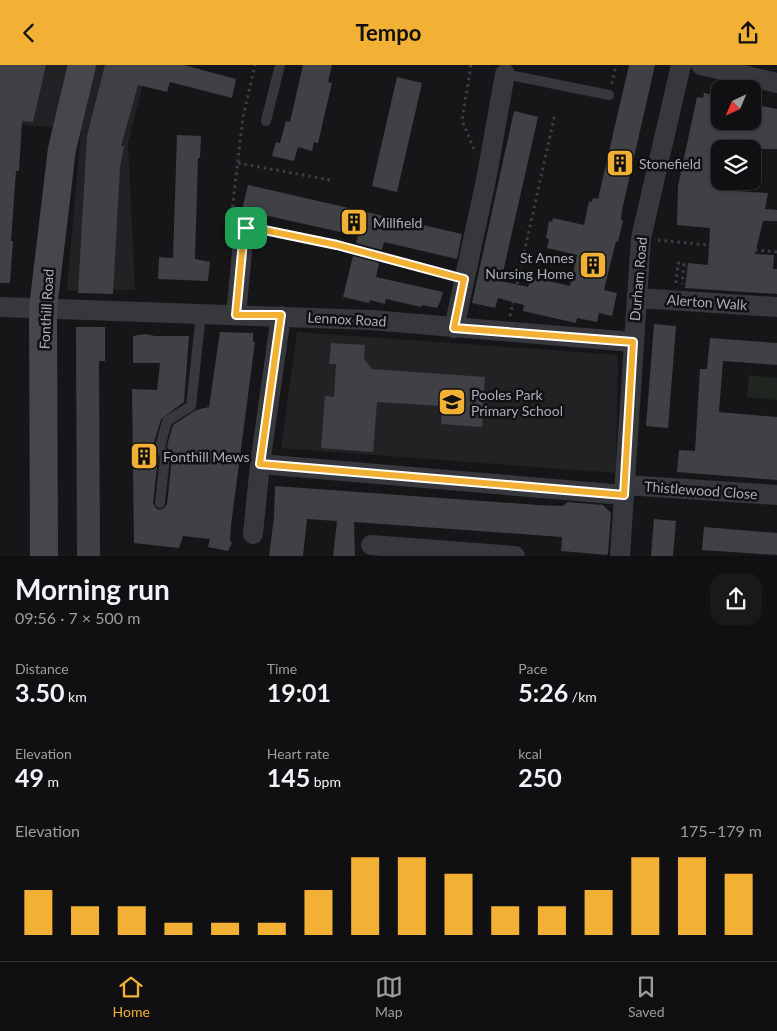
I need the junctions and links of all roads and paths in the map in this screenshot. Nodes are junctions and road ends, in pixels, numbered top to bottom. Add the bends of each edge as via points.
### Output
1 (82, 65) edge
2 (255, 65) edge
3 (280, 65) edge
4 (471, 65) edge
5 (616, 65) edge
6 (681, 65) edge
7 (701, 65) edge
8 (505, 74) joint
9 (777, 83) edge
10 (609, 95) joint
11 (555, 114) dead end
12 (266, 121) dead end
13 (237, 163) junction
14 (330, 180) dead end
15 (486, 180) junction
16 (240, 224) junction
17 (641, 239) junction
18 (777, 252) edge
19 (464, 279) junction
20 (675, 287) dead end
21 (682, 289) dead end
22 (636, 298) junction
23 (0, 307) edge
24 (777, 307) edge
25 (43, 309) junction
26 (201, 314) junction
27 (236, 315) junction
28 (281, 315) junction
29 (454, 328) junction
30 (506, 331) junction
31 (633, 342) junction
32 (260, 464) junction
33 (624, 490) junction
34 (777, 495) edge
35 (160, 503) dead end
36 (252, 534) dead end
37 (371, 545) dead end
38 (44, 556) edge
39 (515, 556) edge
40 (620, 556) edge

1 - 25 street, Fonthill Road via 62,149
2 - 13 path
3 - 12 lane
4 - 15 path via 462,120
5 - 10 path
6 - 17 street, Durham Road
7 - 9 street
8 - 10 lane
8 - 15 street
11 - 30 path
13 - 14 path
13 - 16 path
15 - 19 street
16 - 19 lane via 337,245
16 - 27 street via 244,231
17 - 18 path
17 - 22 street, Durham Road
19 - 29 street
20 - 21 path via 678,263 684,264
22 - 24 street, Alerton Walk
22 - 31 street, Durham Road
23 - 25 street, Lennox Road
25 - 26 street, Lennox Road
25 - 38 street, Fonthill Road
26 - 27 street, Lennox Road
26 - 35 lane via 191,406 167,421 160,447 165,457
27 - 28 street, Lennox Road
28 - 29 street, Lennox Road
28 - 32 street
29 - 30 street, Lennox Road
30 - 31 street, Lennox Road
31 - 33 street, Durham Road
32 - 33 street, Thistlewood Close
32 - 36 street
33 - 34 street, Thistlewood Close
33 - 40 street, Durham Road
37 - 39 street

